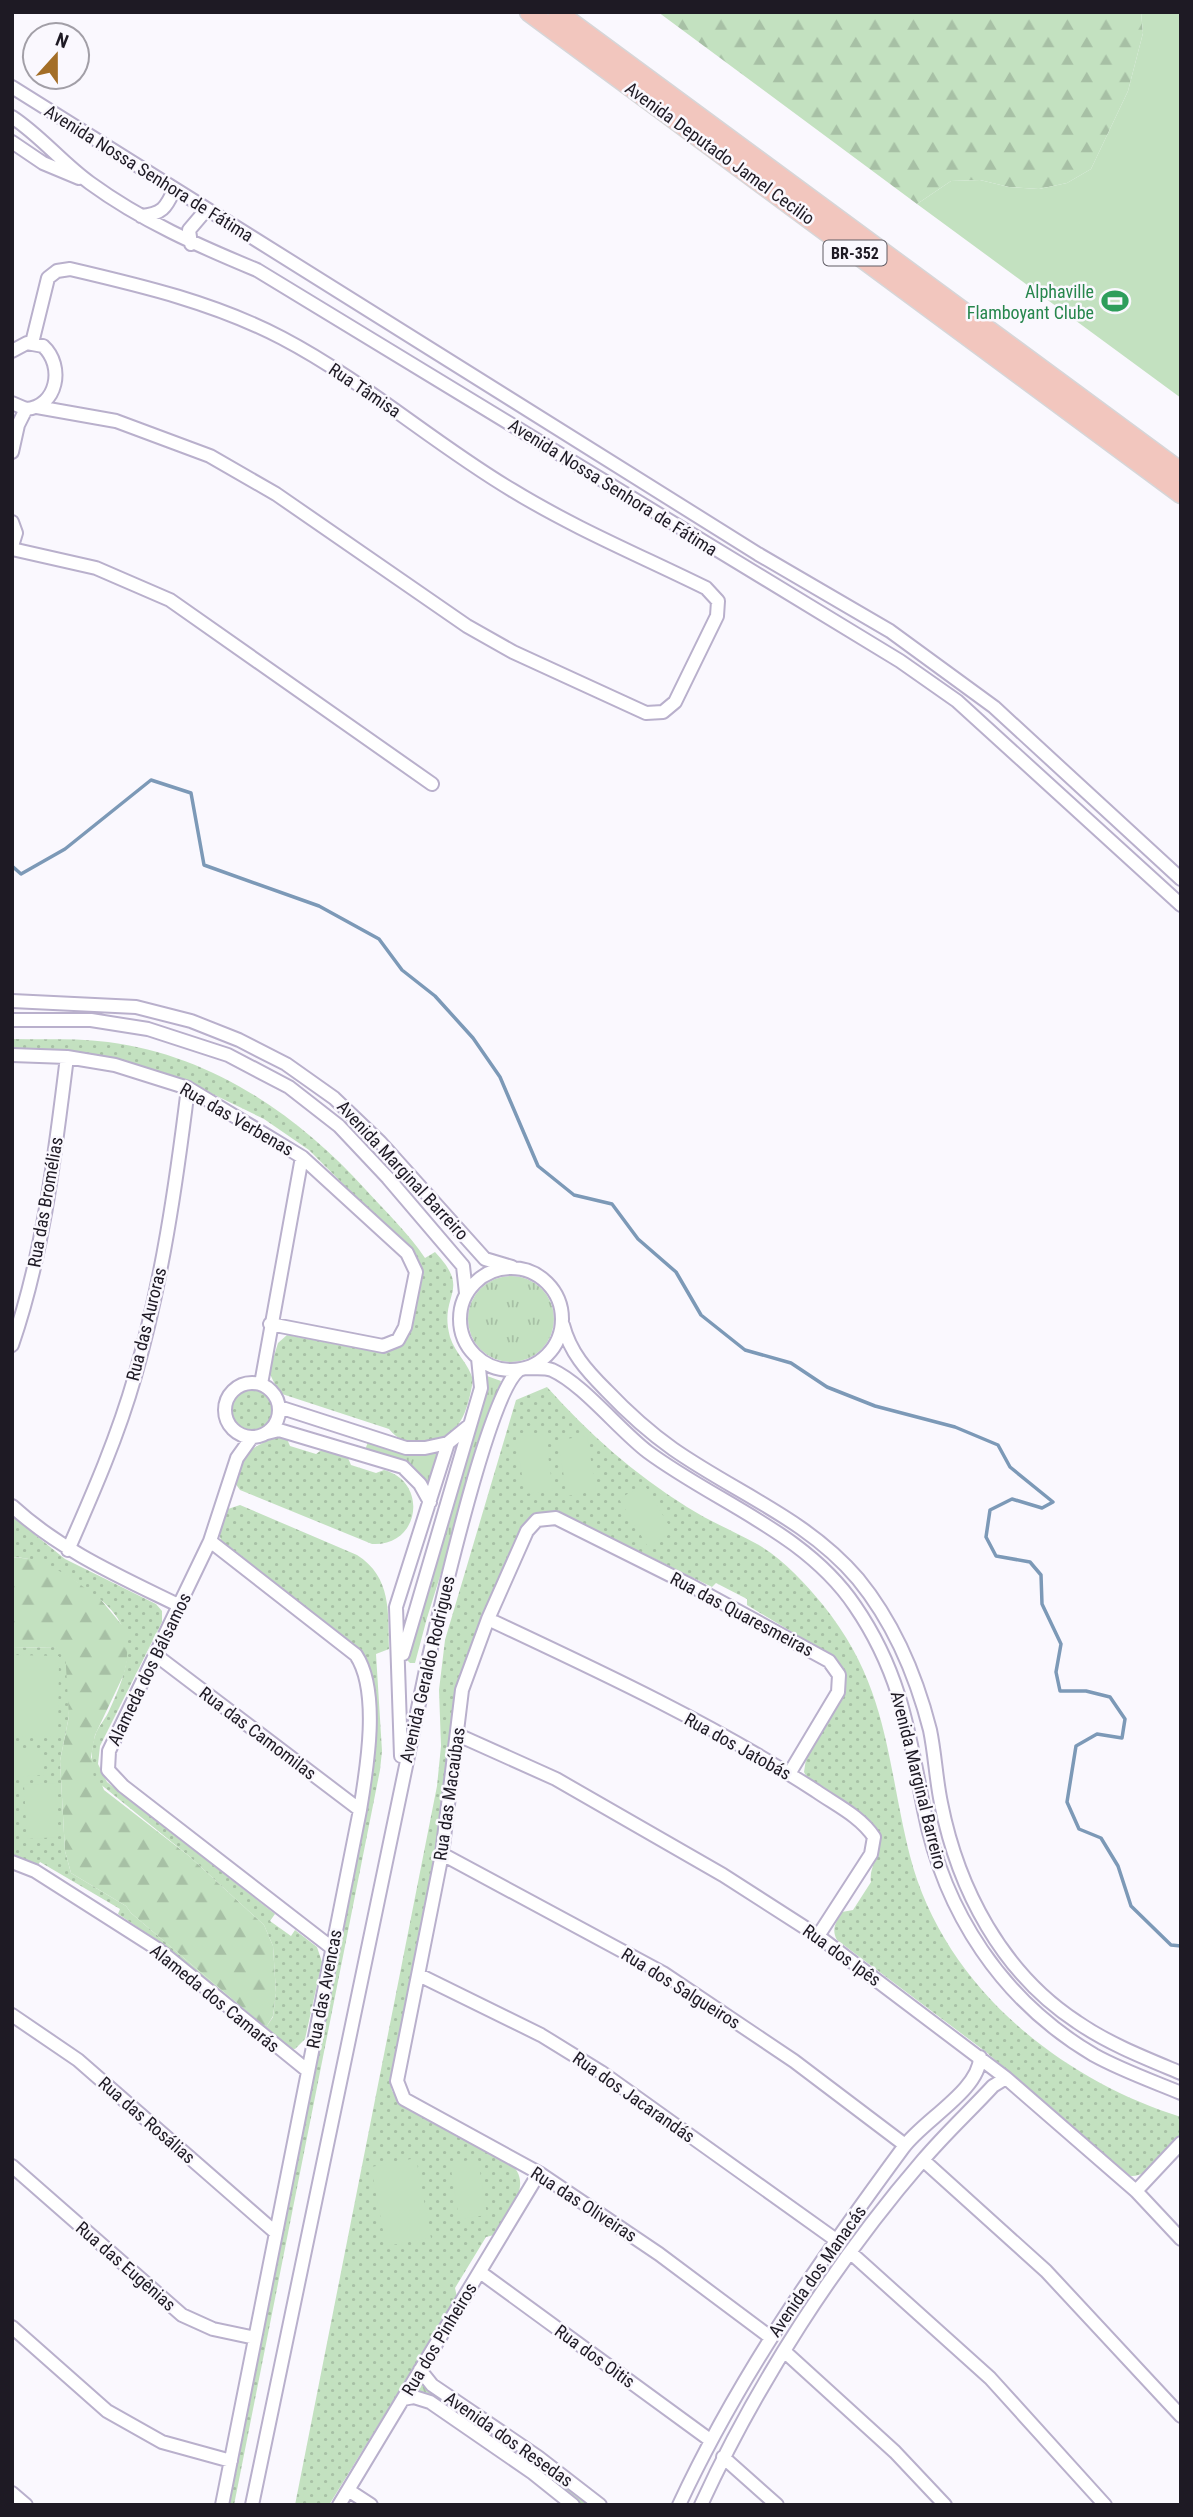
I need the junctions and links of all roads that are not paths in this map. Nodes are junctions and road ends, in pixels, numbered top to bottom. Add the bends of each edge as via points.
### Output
1 (529, 12) edge
2 (557, 12) edge
3 (12, 87) edge
4 (12, 117) edge
5 (12, 142) edge
6 (89, 182) junction
7 (174, 190) junction
8 (206, 210) junction
9 (141, 216) junction
10 (191, 244) junction
11 (32, 343) junction
12 (13, 348) edge
13 (54, 388) junction
14 (12, 403) edge
15 (31, 408) junction
16 (67, 410) junction
17 (12, 452) edge
18 (1181, 472) edge
19 (1181, 494) edge
20 (12, 522) edge
21 (12, 547) edge
22 (432, 783) dead end
23 (1181, 879) edge
24 (1181, 905) edge
25 (12, 1001) edge
26 (12, 1020) edge
27 (12, 1055) edge
28 (67, 1057) junction
29 (188, 1087) junction
30 (302, 1157) junction
31 (513, 1267) junction
32 (466, 1293) junction
33 (270, 1324) junction
34 (563, 1325) junction
35 (12, 1345) edge
36 (478, 1359) junction
37 (522, 1369) junction
38 (261, 1384) junction
39 (279, 1407) junction
40 (327, 1423) junction
41 (470, 1425) junction
42 (233, 1430) junction
43 (267, 1433) junction
44 (364, 1434) junction
45 (252, 1437) junction
46 (321, 1441) junction
47 (449, 1443) junction
48 (359, 1452) junction
49 (237, 1458) junction
50 (430, 1502) junction
51 (12, 1506) edge
52 (537, 1520) joint
53 (210, 1541) junction
54 (68, 1550) junction
55 (180, 1606) junction
56 (488, 1619) junction
57 (157, 1656) junction
58 (400, 1664) junction
59 (427, 1665) junction
60 (458, 1735) junction
61 (789, 1774) junction
62 (360, 1810) junction
63 (393, 1823) junction
64 (442, 1854) junction
65 (12, 1862) edge
66 (818, 1936) junction
67 (332, 1948) junction
68 (419, 1975) junction
69 (12, 2015) edge
70 (980, 2057) junction
71 (308, 2071) junction
72 (1181, 2073) edge
73 (1006, 2078) junction
74 (397, 2081) joint
75 (1181, 2093) edge
76 (1181, 2143) edge
77 (905, 2145) junction
78 (923, 2160) junction
79 (12, 2166) edge
80 (539, 2174) junction
81 (1136, 2191) junction
82 (867, 2200) junction
83 (884, 2210) junction
84 (275, 2232) junction
85 (836, 2239) junction
86 (1181, 2239) edge
87 (851, 2253) junction
88 (480, 2272) junction
89 (802, 2290) junction
90 (818, 2302) junction
91 (12, 2327) edge
92 (770, 2337) junction
93 (255, 2338) junction
94 (784, 2351) junction
95 (421, 2371) junction
96 (736, 2395) junction
97 (403, 2399) junction
98 (752, 2406) junction
99 (1181, 2416) edge
100 (710, 2440) junction
101 (723, 2457) junction
102 (231, 2461) junction
103 (348, 2490) junction
104 (12, 2493) edge
105 (26, 2505) edge
106 (222, 2505) edge
107 (253, 2505) edge
108 (339, 2505) edge
109 (371, 2505) edge
110 (573, 2505) edge
111 (600, 2505) edge
112 (679, 2505) edge
113 (701, 2505) edge
114 (777, 2505) edge
115 (945, 2505) edge
116 (1105, 2505) edge

1 - 19 highway, Avenida Deputado Jamel Cecilio / BR-352
2 - 18 highway, Avenida Deputado Jamel Cecilio / BR-352
3 - 7 street, Avenida Nossa Senhora de Fátima
4 - 6 street, Avenida Nossa Senhora de Fátima via 39,134
5 - 6 street via 43,163
6 - 9 street, Avenida Nossa Senhora de Fátima
7 - 8 street, Avenida Nossa Senhora de Fátima
7 - 9 street via 166,208 156,215
8 - 10 street via 188,230
8 - 23 street, Avenida Nossa Senhora de Fátima via 758,554 890,631 994,707
9 - 10 street, Avenida Nossa Senhora de Fátima
10 - 24 street, Avenida Nossa Senhora de Fátima via 257,270 900,660 957,701
11 - 12 street
11 - 13 street via 48,350 54,361
11 - 16 street, Rua Tâmisa via 48,278 70,269 179,295 233,315 354,380 555,516 706,588 718,601 717,616 675,702 663,712 646,713 467,626 233,468 164,437
13 - 15 street via 47,400
13 - 16 street via 56,400
14 - 15 street
15 - 16 street
15 - 17 street via 18,425
20 - 21 street via 16,533
21 - 22 street via 96,568 170,600
25 - 31 street, Avenida Marginal Barreiro via 136,1007 191,1021 286,1064 362,1124 485,1259
26 - 32 street, Avenida Marginal Barreiro via 91,1020 148,1029 228,1055 289,1087 338,1126 388,1178 463,1266
27 - 28 street, Rua das Verbenas
28 - 29 street, Rua das Verbenas via 115,1065
28 - 35 street, Rua das Bromélias via 52,1178
29 - 30 street, Rua das Verbenas
29 - 54 street, Rua das Auroras via 174,1199 135,1376 105,1465
30 - 33 street
30 - 33 street, Rua das Verbenas via 407,1253 416,1272 405,1326 398,1340 383,1346
31 - 32 street via 486,1274
31 - 34 street via 544,1279 559,1300
32 - 36 street via 460,1328
33 - 38 street
34 - 37 street via 551,1352
34 - 72 street, Avenida Marginal Barreiro via 583,1366 624,1408 673,1448 819,1540 857,1578 888,1621 915,1679 957,1865 977,1911 1043,1996 1115,2045
36 - 37 street via 497,1368
36 - 41 street, Avenida Geraldo Rodrigues via 481,1388
37 - 59 street, Avenida Geraldo Rodrigues via 509,1377 494,1416
37 - 75 street, Avenida Marginal Barreiro via 549,1369 567,1379 625,1435 678,1474 768,1526 812,1558 855,1604 888,1663 911,1732 938,1867 963,1924 998,1974 1045,2021 1094,2055
38 - 39 street via 273,1393
38 - 42 street, Alameda dos Bálsamos via 243,1384 229,1394 224,1409
39 - 40 street
39 - 43 street via 277,1422
40 - 44 street
40 - 46 street
41 - 47 street
41 - 58 street, Avenida Geraldo Rodrigues
42 - 45 street
42 - 49 street, Alameda dos Bálsamos
43 - 45 street
43 - 46 street via 279,1430
44 - 47 street via 406,1448
44 - 48 street
45 - 49 street, Alameda dos Bálsamos
46 - 48 street
47 - 50 street, Avenida Geraldo Rodrigues
48 - 50 street via 403,1467 420,1483
49 - 53 street, Alameda dos Bálsamos
50 - 58 street, Avenida Geraldo Rodrigues via 396,1607
51 - 54 street
52 - 56 street, Rua das Macaúbas via 527,1531
52 - 61 street, Rua das Quaresmeiras via 556,1518 829,1661 839,1675 838,1692
53 - 55 street, Alameda dos Bálsamos
53 - 62 street, Rua das Avencas via 356,1655 364,1667 370,1734
54 - 55 street
55 - 57 street, Alameda dos Bálsamos
56 - 60 street, Rua das Macaúbas via 462,1690
56 - 61 street, Rua dos Jatobás via 612,1677
57 - 62 street, Rua das Camomilas
57 - 67 street, Alameda dos Bálsamos via 109,1751 108,1770
58 - 59 street via 412,1672
58 - 63 street, Avenida Geraldo Rodrigues via 402,1747
59 - 63 street, Avenida Geraldo Rodrigues
60 - 64 street, Rua das Macaúbas
60 - 66 street, Rua dos Ipês via 556,1779
61 - 66 street, Rua dos Jatobás via 866,1824 874,1837 871,1854
62 - 67 street, Rua das Avencas
63 - 107 street, Rua das Avencas
64 - 68 street, Rua das Macaúbas
64 - 77 street, Rua dos Salgueiros via 663,1973 794,2061
65 - 71 street, Alameda dos Camarás via 35,1871 159,1950
66 - 70 street, Rua dos Ipês
67 - 71 street, Rua das Avencas
68 - 74 street, Rua das Macaúbas
68 - 85 street, Rua dos Jacarandás via 541,2035 601,2072
69 - 84 street, Rua das Rosálias via 78,2060
70 - 73 street, Rua dos Ipês
70 - 77 street, Avenida dos Manacás via 976,2076
71 - 84 street, Rua das Avencas
73 - 78 street, Avenida dos Manacás
73 - 81 street, Rua dos Ipês
74 - 80 street, Rua das Oliveiras via 404,2099
76 - 81 street
77 - 82 street, Avenida dos Manacás
78 - 83 street, Avenida dos Manacás
78 - 99 street via 1046,2271
79 - 93 street, Rua das Eugênias via 182,2315 213,2329
80 - 88 street, Rua dos Pinheiros
80 - 92 street, Rua das Oliveiras via 659,2254
81 - 86 street, Rua dos Ipês
82 - 83 street via 878,2202
82 - 85 street, Avenida dos Manacás
83 - 87 street, Avenida dos Manacás
84 - 93 street, Rua das Avencas
85 - 89 street, Avenida dos Manacás
87 - 90 street, Avenida dos Manacás
87 - 116 street via 990,2378
88 - 95 street, Rua dos Pinheiros
88 - 100 street, Rua dos Oitis
89 - 90 street via 808,2299
89 - 92 street, Avenida dos Manacás
90 - 94 street, Avenida dos Manacás
91 - 102 street via 107,2411 162,2442
92 - 96 street, Avenida dos Manacás
93 - 102 street, Rua das Avencas
94 - 98 street, Avenida dos Manacás
94 - 115 street via 895,2452
95 - 97 street, Rua dos Pinheiros
95 - 111 street, Avenida dos Resedas via 432,2385
96 - 98 street via 747,2396
96 - 100 street, Avenida dos Manacás
97 - 103 street, Rua dos Pinheiros
97 - 110 street, Avenida dos Resedas via 430,2402
98 - 101 street, Avenida dos Manacás
100 - 112 street, Avenida dos Manacás
101 - 113 street, Avenida dos Manacás
101 - 114 street
102 - 106 street, Rua das Avencas
103 - 108 street, Rua dos Pinheiros
103 - 109 street
104 - 105 street

